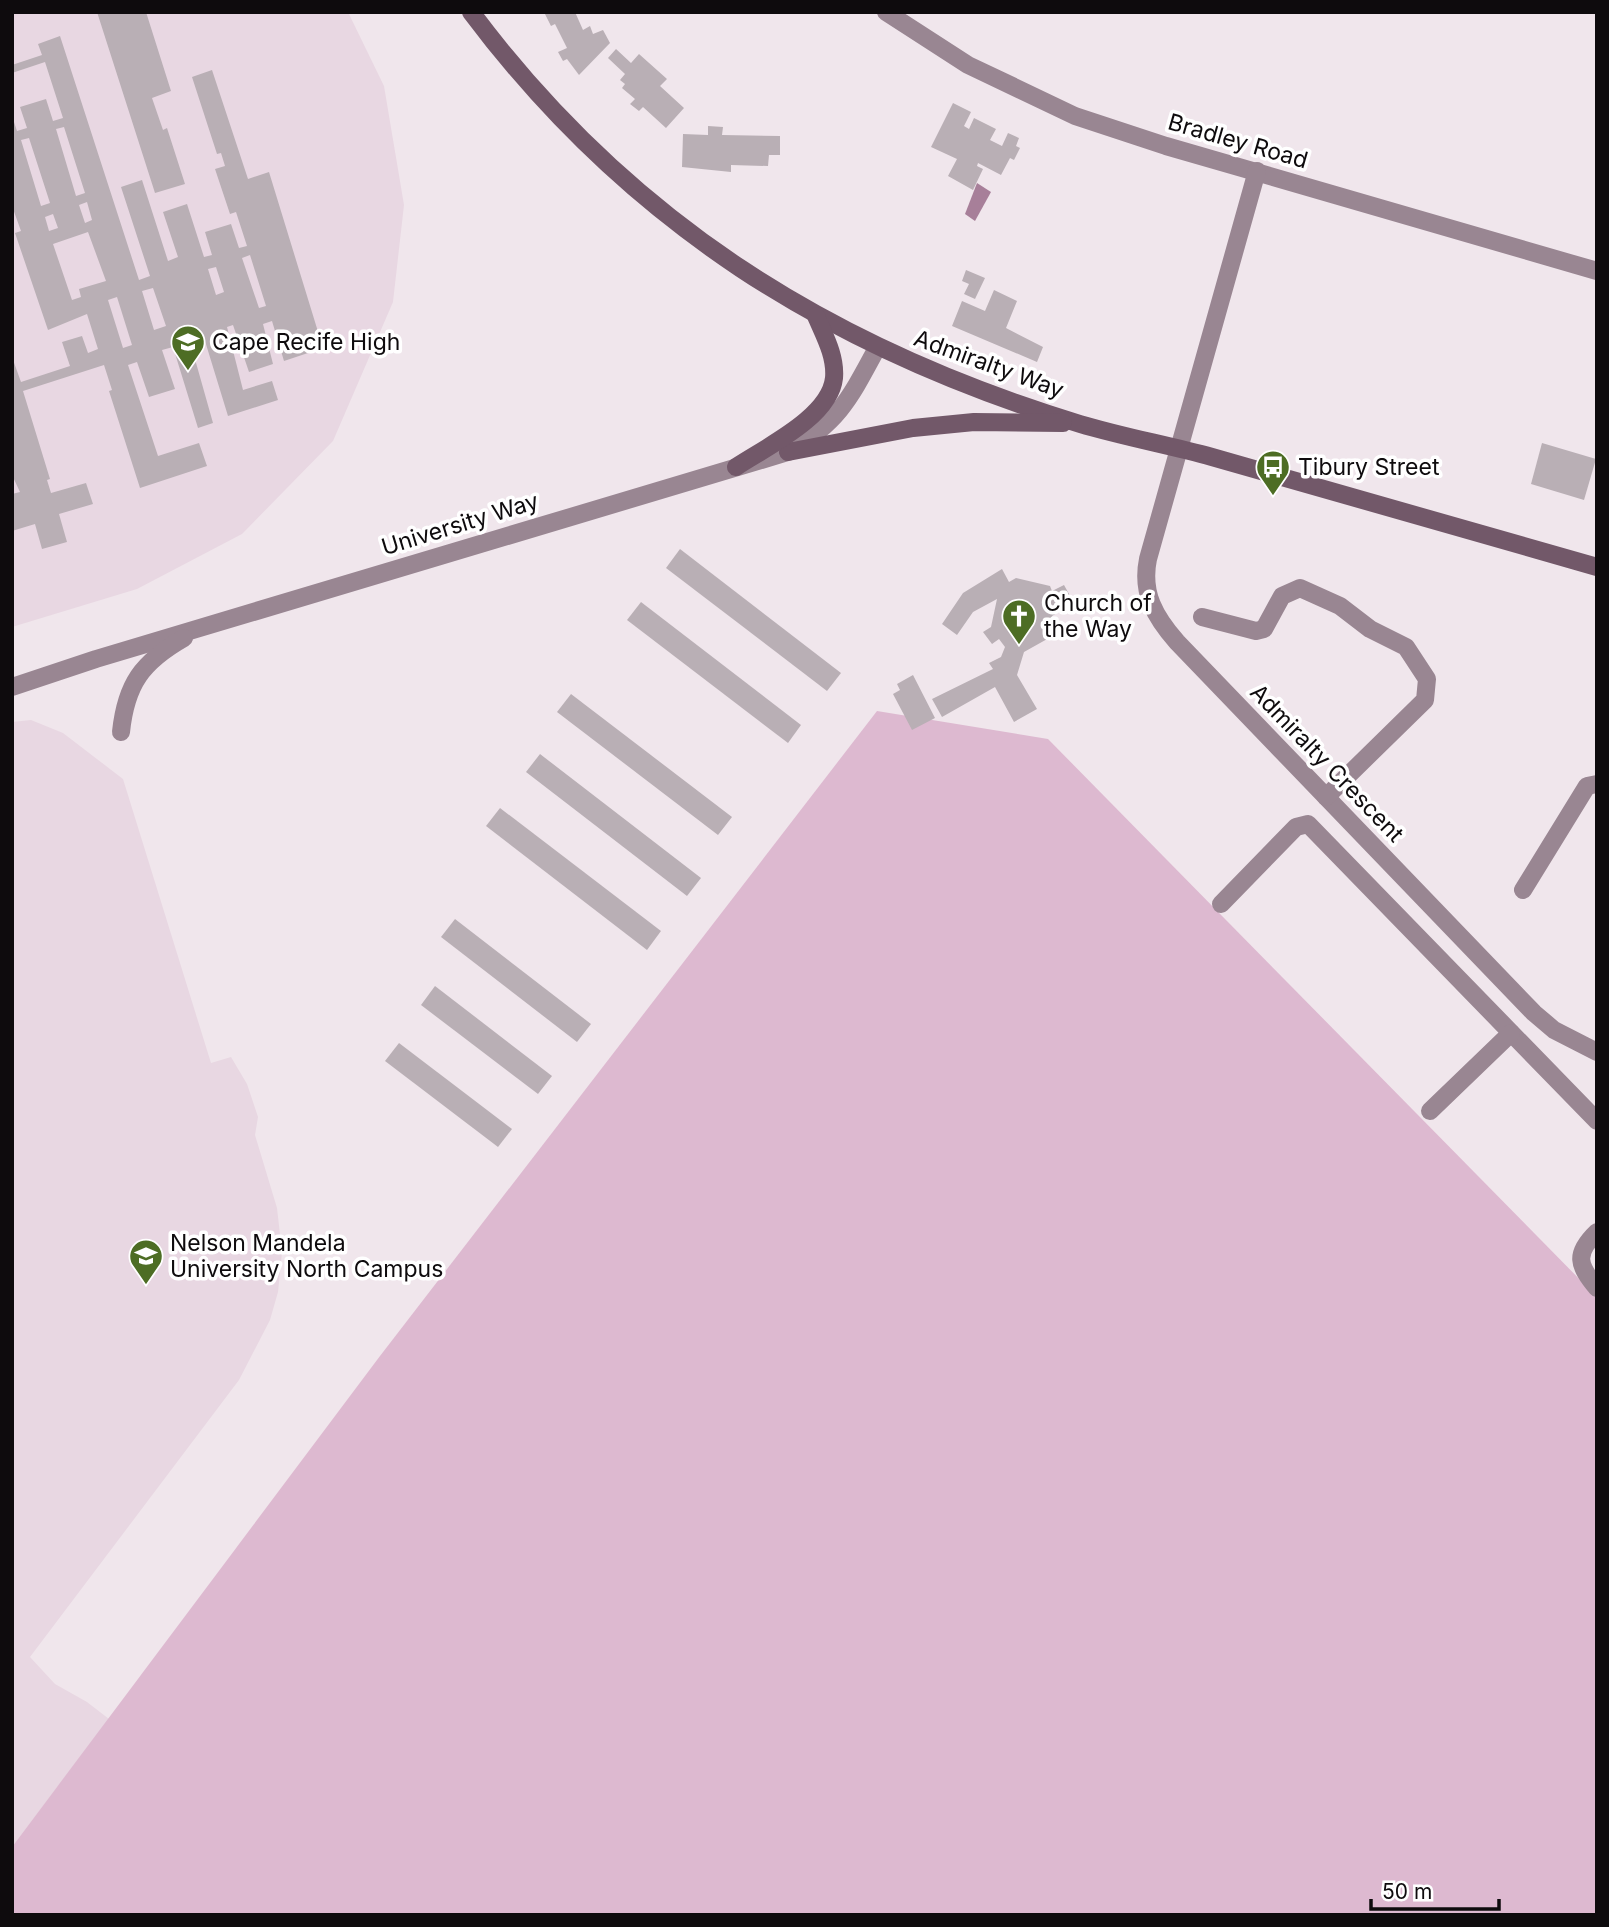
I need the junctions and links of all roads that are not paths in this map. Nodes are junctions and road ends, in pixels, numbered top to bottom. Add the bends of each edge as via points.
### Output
1 (471, 12) edge
2 (891, 14) edge
3 (1257, 171) junction
4 (1597, 271) edge
5 (816, 316) junction
6 (877, 348) junction
7 (1081, 424) junction
8 (1180, 448) junction
9 (788, 452) junction
10 (736, 467) junction
11 (1597, 567) edge
12 (1202, 617) dead end
13 (202, 627) junction
14 (12, 687) edge
15 (121, 732) dead end
16 (1597, 784) edge
17 (1326, 797) junction
18 (1523, 890) dead end
19 (1221, 904) dead end
20 (1511, 1033) junction
21 (1597, 1052) edge
22 (1430, 1111) dead end
23 (1597, 1121) edge
24 (1597, 1232) edge
25 (1597, 1288) edge

1 - 5 main road, Admiralty Way via 543,99 601,159 712,251
2 - 3 street, Bradley Road via 968,65 1075,116
3 - 4 street, Bradley Road
3 - 8 street
5 - 6 main road, Admiralty Way
5 - 10 main road via 833,361 827,399 810,417
6 - 7 main road, Admiralty Way
6 - 9 street, University Way via 836,417
7 - 8 main road, Admiralty Way
7 - 9 main road via 974,422 912,428
8 - 11 main road, Admiralty Way
8 - 17 street, Admiralty Crescent via 1148,559 1150,604 1177,642
9 - 10 street, University Way
10 - 13 street, University Way
12 - 17 street via 1256,631 1265,629 1282,596 1300,588 1398,640 1413,655 1427,679 1424,700
13 - 14 street, University Way
13 - 15 street via 139,674 124,703
16 - 18 street via 1587,786
17 - 21 street, Admiralty Crescent via 1534,1013 1554,1030
19 - 20 street via 1296,827 1308,824
20 - 22 street
20 - 23 street
24 - 25 street via 1584,1244 1580,1262

